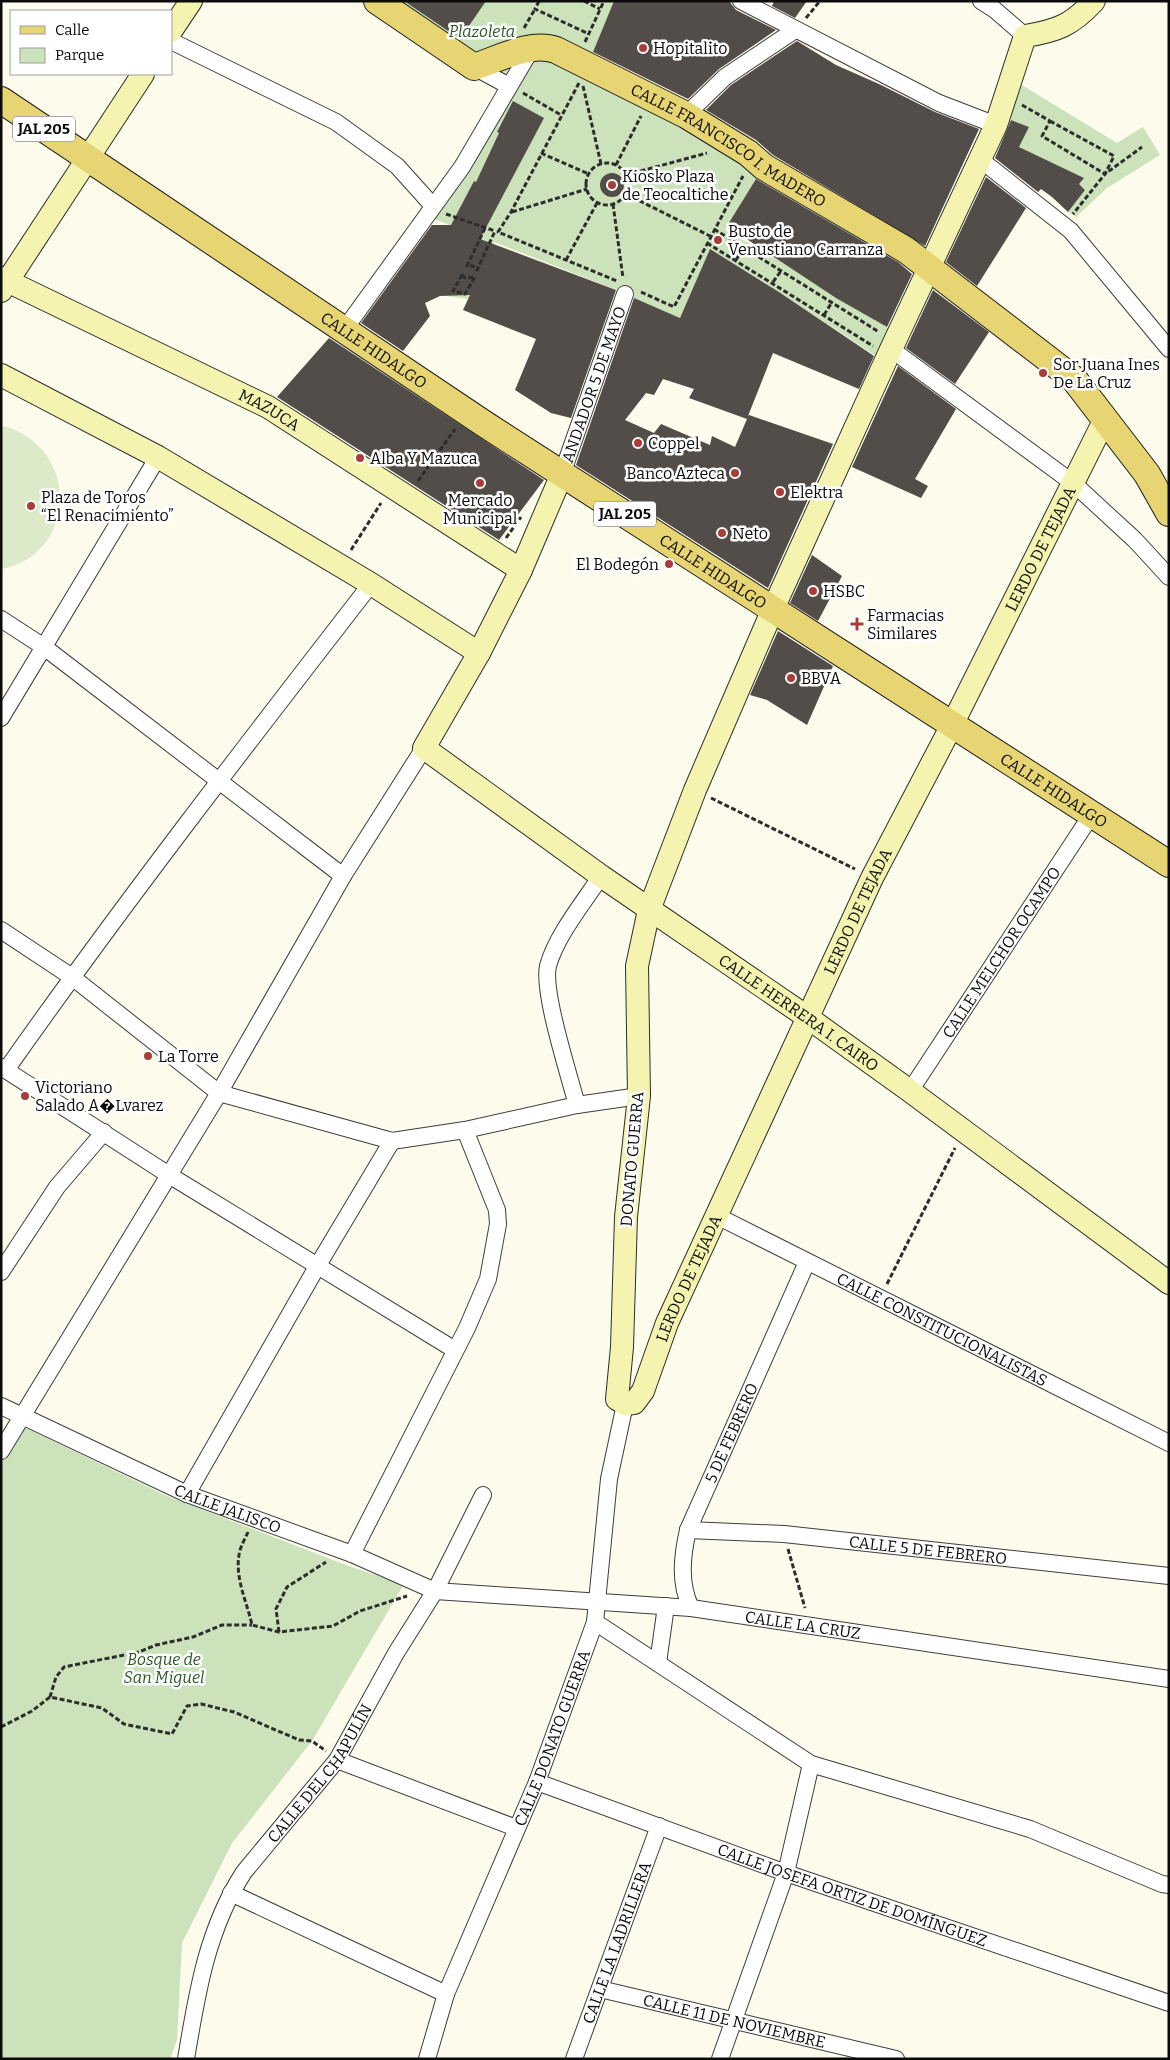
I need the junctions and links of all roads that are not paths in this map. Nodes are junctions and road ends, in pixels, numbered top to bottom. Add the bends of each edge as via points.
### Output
1 (191, 1) edge
2 (377, 1) edge
3 (741, 1) edge
4 (981, 1) edge
5 (1094, 1) edge
6 (172, 30) edge
7 (795, 30) junction
8 (1026, 36) junction
9 (172, 41) edge
10 (532, 48) junction
11 (474, 67) junction
12 (142, 75) edge
13 (509, 86) junction
14 (1, 100) edge
15 (686, 115) junction
16 (996, 125) junction
17 (86, 158) junction
18 (981, 160) junction
19 (437, 209) junction
20 (930, 268) junction
21 (4, 283) edge
22 (624, 289) road end
23 (344, 330) junction
24 (891, 348) junction
25 (1169, 348) edge
26 (1, 375) edge
27 (1106, 419) junction
28 (158, 457) junction
29 (562, 474) junction
30 (1073, 483) junction
31 (1169, 513) edge
32 (521, 570) junction
33 (1169, 577) edge
34 (372, 584) junction
35 (773, 609) junction
36 (1, 619) edge
37 (44, 647) junction
38 (479, 652) junction
39 (1, 718) edge
40 (952, 724) junction
41 (424, 748) junction
42 (218, 781) junction
43 (1092, 814) junction
44 (1169, 864) edge
45 (343, 876) junction
46 (601, 876) junction
47 (649, 910) junction
48 (1, 930) edge
49 (72, 977) junction
50 (807, 1017) junction
51 (4, 1069) edge
52 (910, 1091) junction
53 (220, 1093) junction
54 (639, 1096) junction
55 (577, 1105) junction
56 (465, 1130) junction
57 (104, 1132) junction
58 (392, 1141) junction
59 (170, 1175) junction
60 (716, 1216) junction
61 (807, 1262) junction
62 (318, 1265) junction
63 (1, 1272) edge
64 (1169, 1283) edge
65 (454, 1350) junction
66 (625, 1404) junction
67 (1, 1406) edge
68 (22, 1418) junction
69 (1169, 1443) edge
70 (1, 1450) edge
71 (187, 1494) junction
72 (483, 1495) dead end
73 (688, 1530) junction
74 (347, 1552) junction
75 (1169, 1576) edge
76 (435, 1591) junction
77 (598, 1601) junction
78 (666, 1606) junction
79 (691, 1608) junction
80 (596, 1622) junction
81 (658, 1662) junction
82 (1169, 1679) edge
83 (337, 1760) junction
84 (811, 1764) junction
85 (537, 1782) junction
86 (659, 1826) junction
87 (516, 1828) junction
88 (786, 1873) junction
89 (1169, 1885) edge
90 (231, 1893) junction
91 (600, 1989) junction
92 (446, 1994) junction
93 (1169, 2003) edge
94 (733, 2019) junction
95 (186, 2059) edge
96 (427, 2059) edge
97 (574, 2059) edge
98 (720, 2059) edge
99 (896, 2059) edge

1 - 6 street
2 - 11 main road
3 - 7 street
4 - 8 street
5 - 8 street via 1079,17 1058,30
7 - 15 street via 726,77
7 - 16 street via 939,103
8 - 16 street, DONATO GUERRA
9 - 19 street via 336,122 397,166
10 - 11 main road, CALLE FRANCISCO I. MADERO
10 - 13 street
10 - 15 main road, CALLE FRANCISCO I. MADERO via 556,50
11 - 13 street
12 - 17 street
13 - 19 street
14 - 17 main road, JAL 205
15 - 20 main road, CALLE FRANCISCO I. MADERO
16 - 18 street, DONATO GUERRA
17 - 21 street
17 - 23 main road, CALLE HIDALGO / JAL 205
18 - 20 street, DONATO GUERRA
18 - 25 street via 1070,231
19 - 23 street
20 - 24 street, DONATO GUERRA
20 - 27 main road, CALLE FRANCISCO I. MADERO via 1074,379
21 - 32 street, MAZUCA via 268,407
22 - 29 street, ANDADOR 5 DE MAYO
23 - 29 main road, CALLE HIDALGO / JAL 205
24 - 30 street
24 - 35 street, DONATO GUERRA
26 - 28 street
27 - 30 street, LERDO DE TEJADA
27 - 31 main road, CALLE FRANCISCO I. MADERO via 1147,474
28 - 34 street
28 - 37 street
29 - 32 street
29 - 35 main road, CALLE HIDALGO / JAL 205
30 - 33 street via 1135,540
30 - 40 street, LERDO DE TEJADA
32 - 38 street
34 - 38 street
34 - 42 street
35 - 40 main road, CALLE HIDALGO / JAL 205
35 - 47 street, DONATO GUERRA
36 - 37 street
37 - 39 street
37 - 42 street
38 - 41 street
40 - 43 main road, CALLE HIDALGO / JAL 205
40 - 50 street, LERDO DE TEJADA via 872,878
41 - 45 street
41 - 46 street, CALLE HERRERA I. CAIRO
42 - 45 street
42 - 49 street
43 - 44 main road, CALLE HIDALGO / JAL 205
43 - 52 street, CALLE MELCHOR OCAMPO
45 - 53 street
46 - 47 street, CALLE HERRERA I. CAIRO
46 - 55 street via 558,943 548,967 548,991
47 - 50 street, CALLE HERRERA I. CAIRO
47 - 54 street, DONATO GUERRA via 638,966
48 - 49 street
49 - 51 street
49 - 53 street
50 - 52 street, CALLE HERRERA I. CAIRO
50 - 60 street, LERDO DE TEJADA
51 - 57 street
52 - 64 street, CALLE HERRERA I. CAIRO
53 - 58 street
53 - 59 street
54 - 55 street
54 - 66 street, DONATO GUERRA via 626,1217 622,1347 616,1391 617,1399
55 - 56 street
56 - 58 street
56 - 65 street via 497,1210 498,1224 488,1278
57 - 59 street
57 - 63 street via 57,1187
58 - 62 street
59 - 62 street
59 - 68 street
60 - 61 street, CALLE CONSTITUCIONALISTAS
60 - 66 street, LERDO DE TEJADA via 667,1323 644,1391 634,1403
61 - 69 street, CALLE CONSTITUCIONALISTAS
61 - 73 street, 5 DE FEBRERO
62 - 65 street
62 - 71 street
65 - 74 street
66 - 77 street, CALLE DONATO GUERRA via 609,1480
67 - 68 street
68 - 70 street
68 - 71 street, CALLE JALISCO
71 - 74 street, CALLE JALISCO
72 - 76 street, CALLE DEL CHAPULÍN
73 - 75 street, CALLE 5 DE FEBRERO via 784,1534
73 - 79 street, 5 DE FEBRERO via 683,1570 685,1594
74 - 76 street, CALLE JALISCO
76 - 77 street, CALLE LA CRUZ
76 - 83 street, CALLE DEL CHAPULÍN via 396,1653
77 - 78 street, CALLE LA CRUZ
77 - 80 street, CALLE DONATO GUERRA
78 - 79 street, CALLE LA CRUZ
78 - 81 street
79 - 82 street, CALLE LA CRUZ
80 - 81 street
80 - 85 street, CALLE DONATO GUERRA
81 - 84 street
83 - 87 street
83 - 90 street, CALLE DEL CHAPULÍN via 244,1872
84 - 88 street
84 - 89 street via 1030,1829
85 - 86 street, CALLE JOSEFA ORTIZ DE DOMÍNGUEZ
85 - 87 street, CALLE DONATO GUERRA
86 - 88 street, CALLE JOSEFA ORTIZ DE DOMÍNGUEZ
86 - 91 street, CALLE LA LADRILLERA
87 - 92 street, CALLE DONATO GUERRA
88 - 93 street, CALLE JOSEFA ORTIZ DE DOMÍNGUEZ
88 - 94 street
90 - 92 street
90 - 95 street, CALLE DEL CHAPULÍN via 214,1931 200,1980
91 - 94 street, CALLE 11 DE NOVIEMBRE
91 - 97 street, CALLE LA LADRILLERA
92 - 96 street, CALLE DONATO GUERRA
94 - 98 street
94 - 99 street, CALLE 11 DE NOVIEMBRE

